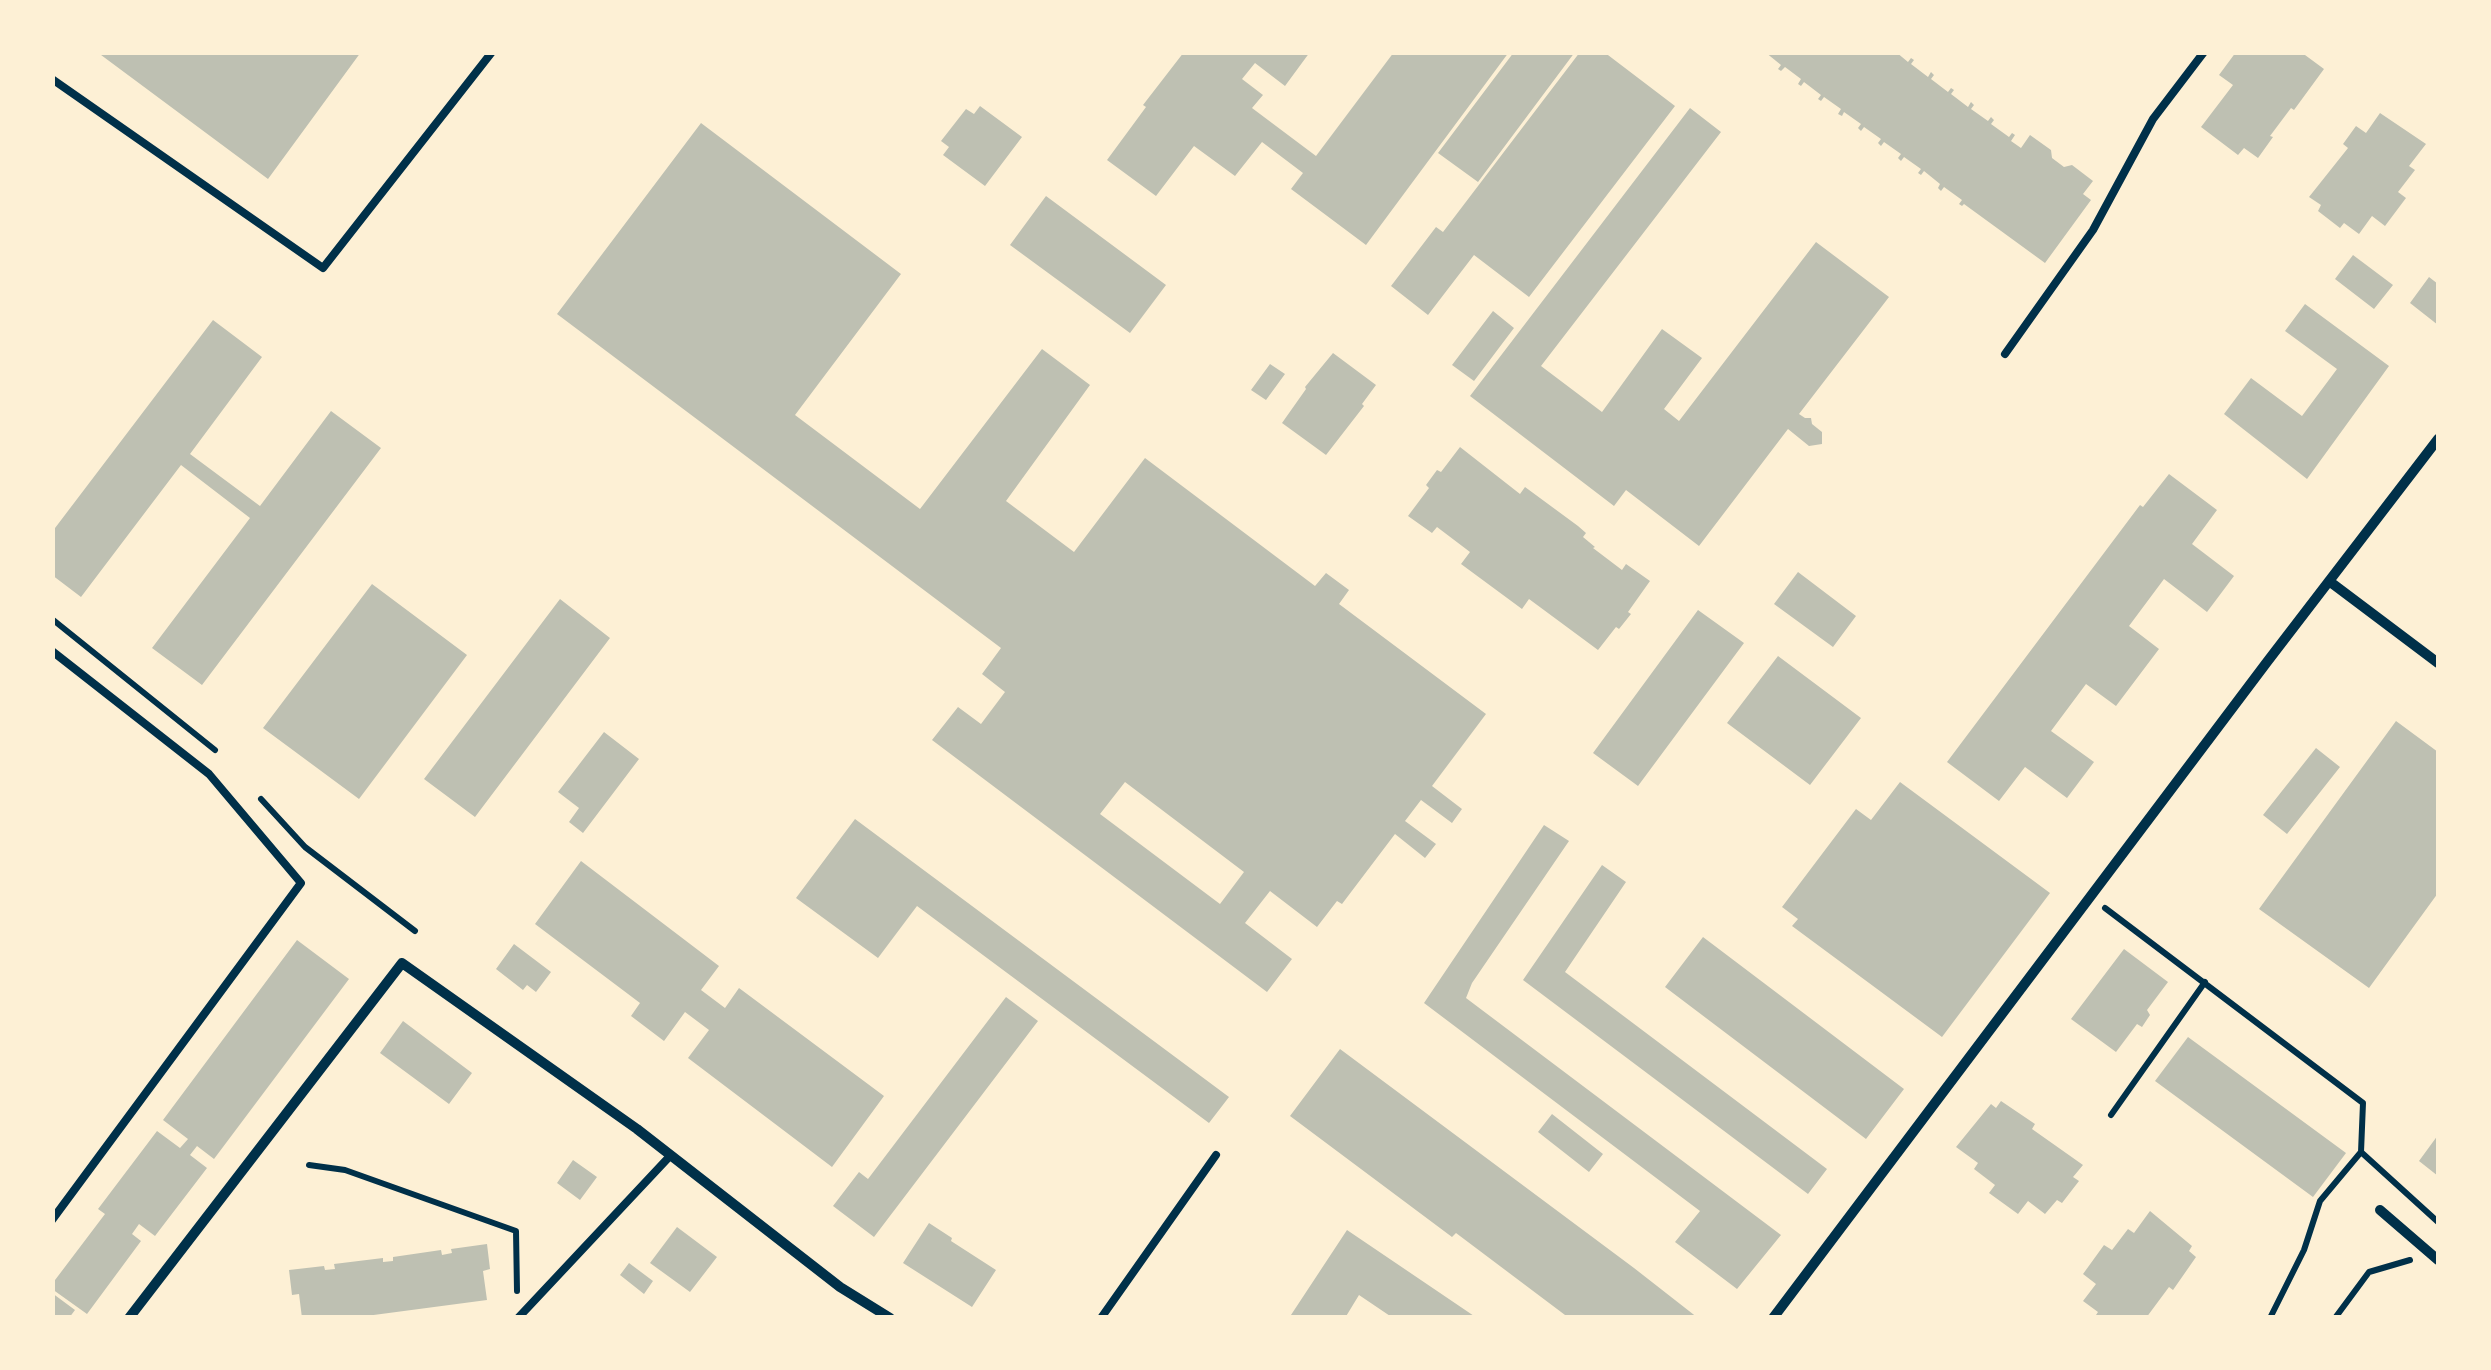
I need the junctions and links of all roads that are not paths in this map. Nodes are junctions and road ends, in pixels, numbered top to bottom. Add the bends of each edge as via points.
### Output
1 (492, 52) edge
2 (2204, 52) edge
3 (52, 79) edge
4 (2005, 354) dead end
5 (2438, 439) edge
6 (2329, 581) junction
7 (52, 651) edge
8 (2438, 663) edge
9 (1216, 1155) dead end
10 (670, 1156) junction
11 (2380, 1210) dead end
12 (52, 1220) edge
13 (2435, 1257) edge
14 (129, 1318) edge
15 (518, 1318) edge
16 (890, 1318) edge
17 (1101, 1318) edge
18 (1773, 1318) edge

1 - 3 lane via 324,268
2 - 4 lane via 2153,119 2094,230
5 - 6 street
6 - 8 street
6 - 18 street
7 - 12 lane via 209,774 301,883
9 - 17 lane
10 - 14 street via 402,962
10 - 15 lane
10 - 16 street
11 - 13 street

